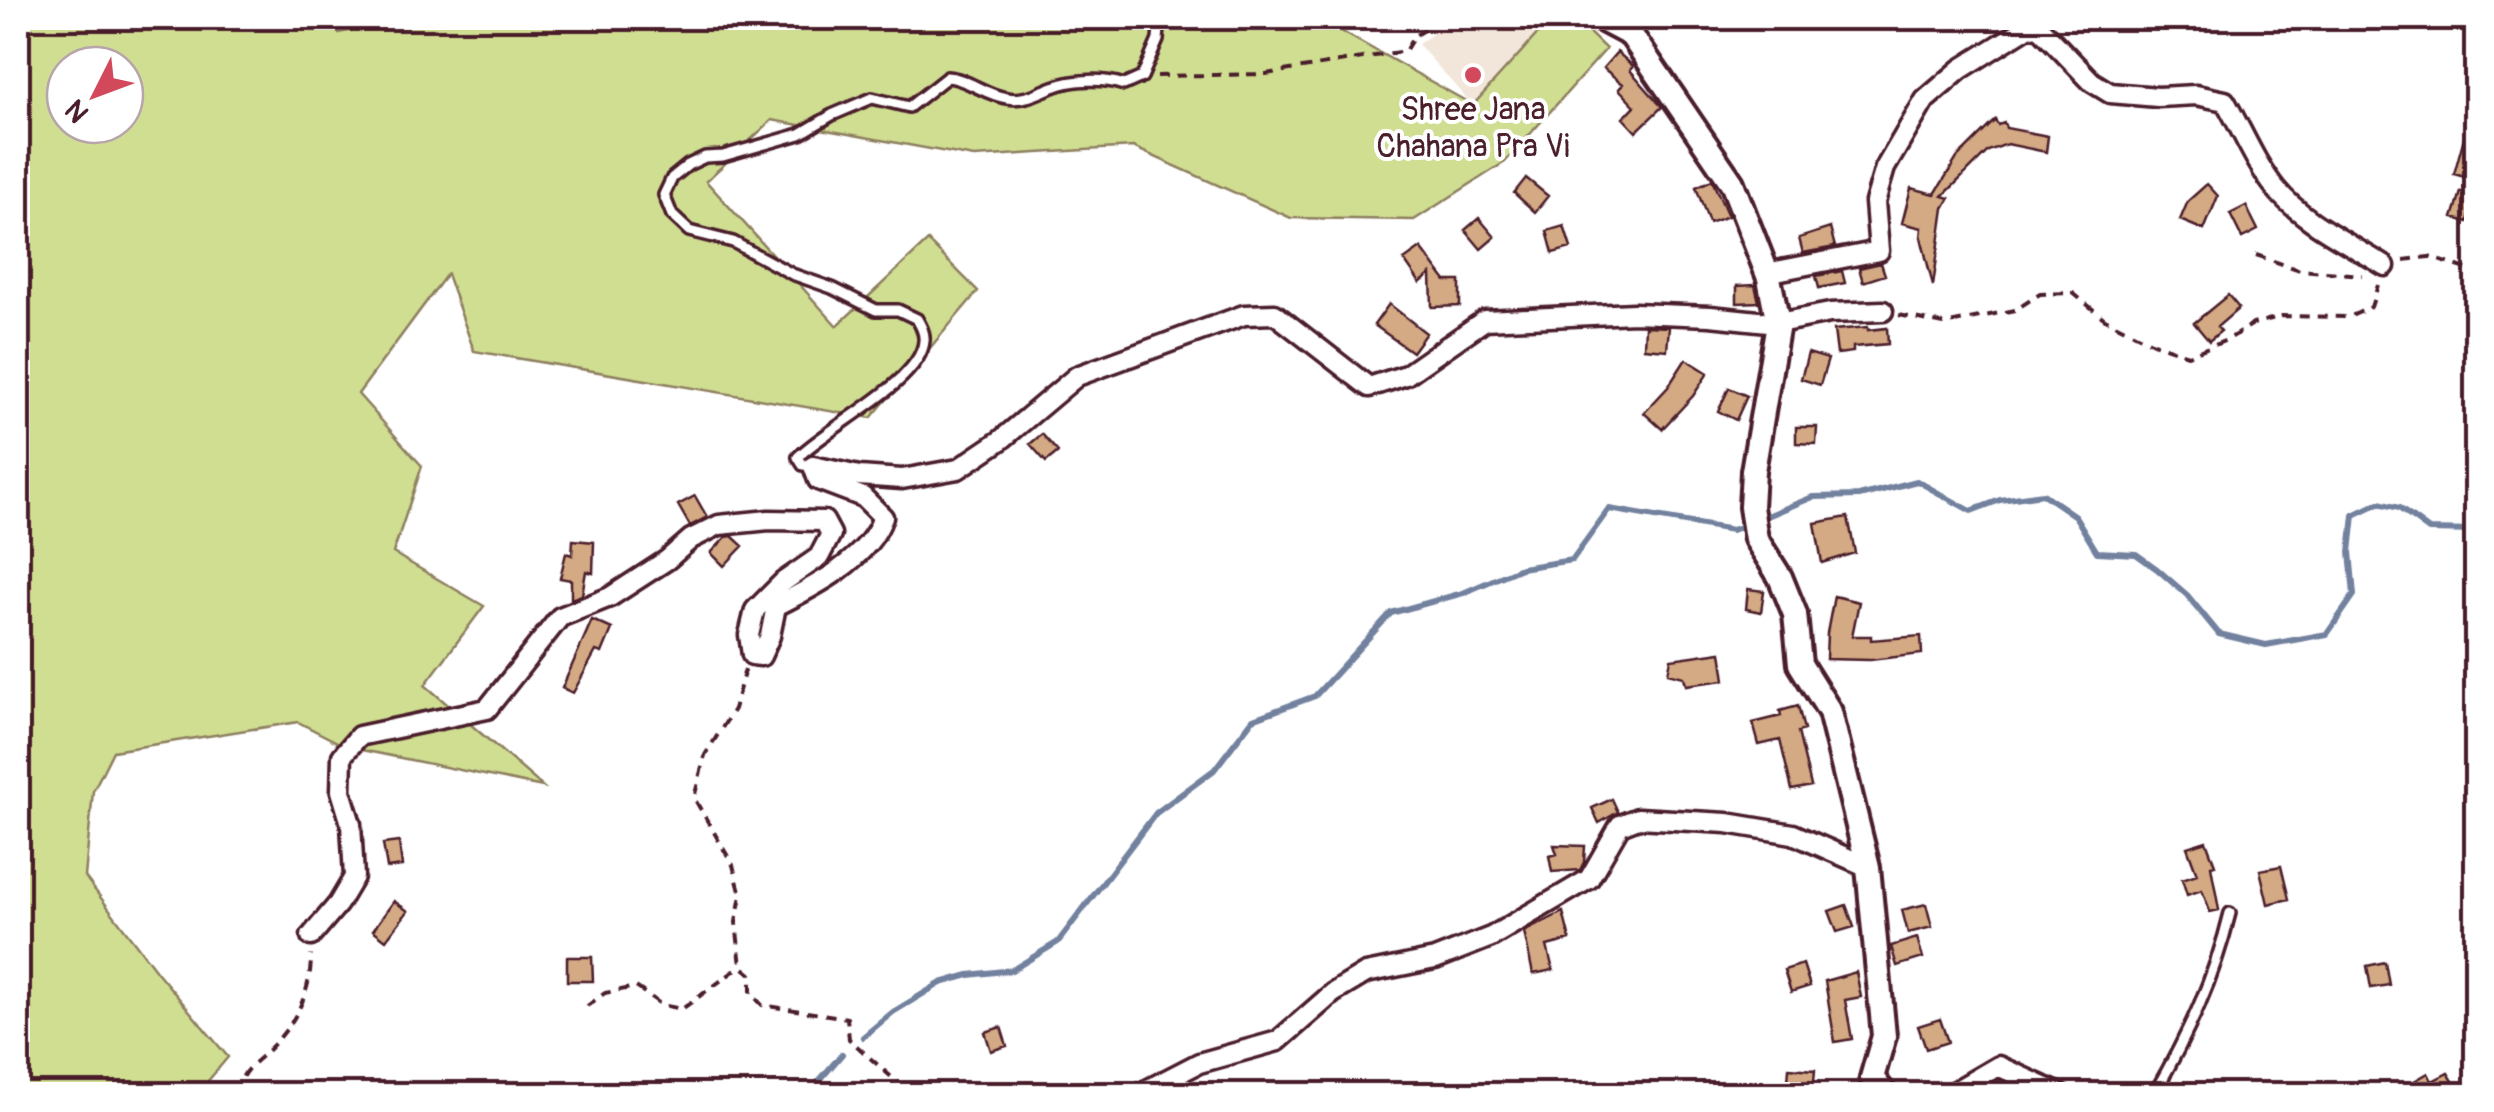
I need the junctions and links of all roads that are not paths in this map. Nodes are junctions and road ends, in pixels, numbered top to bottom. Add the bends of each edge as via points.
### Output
1 (1160, 18) edge
2 (1599, 18) edge
3 (2385, 266) road end
4 (1766, 273) junction
5 (1883, 311) road end
6 (1778, 323) junction
7 (814, 466) junction
8 (1868, 867) junction
9 (2230, 912) dead end
10 (311, 936) road end
11 (1139, 1094) edge
12 (1885, 1094) edge
13 (1950, 1094) edge
14 (2060, 1094) edge
15 (2154, 1094) edge

1 - 7 lane via 1142,77 1124,85 1107,79 1006,98 946,77 909,108 872,98 800,134 705,158 672,178 664,195 688,231 733,242 876,310 917,319 925,337 922,350 892,390 798,457
2 - 4 street via 1631,35 1732,184
3 - 4 street via 2278,191 2225,101 2110,93 2040,28 2028,26 1925,100 1884,168 1875,202 1879,251
4 - 6 street
5 - 6 street
6 - 7 street via 1634,313 1486,320 1406,375 1369,387 1275,314 1244,316 1077,376 958,469 902,479
6 - 8 street via 1751,507 1756,539 1795,614 1800,664 1830,712
7 - 10 street via 818,480 862,498 883,517 880,528 838,570 776,606 761,656 752,655 755,610 819,557 830,534 824,520 718,524 610,597 560,617 487,709 359,736 342,756 354,877
8 - 11 street via 1793,834 1638,818 1620,825 1589,879 1491,937 1435,959 1366,973 1278,1041 1199,1062
8 - 12 street via 1884,1036 1872,1078
9 - 15 lane via 2186,1040
13 - 14 street via 1998,1066

